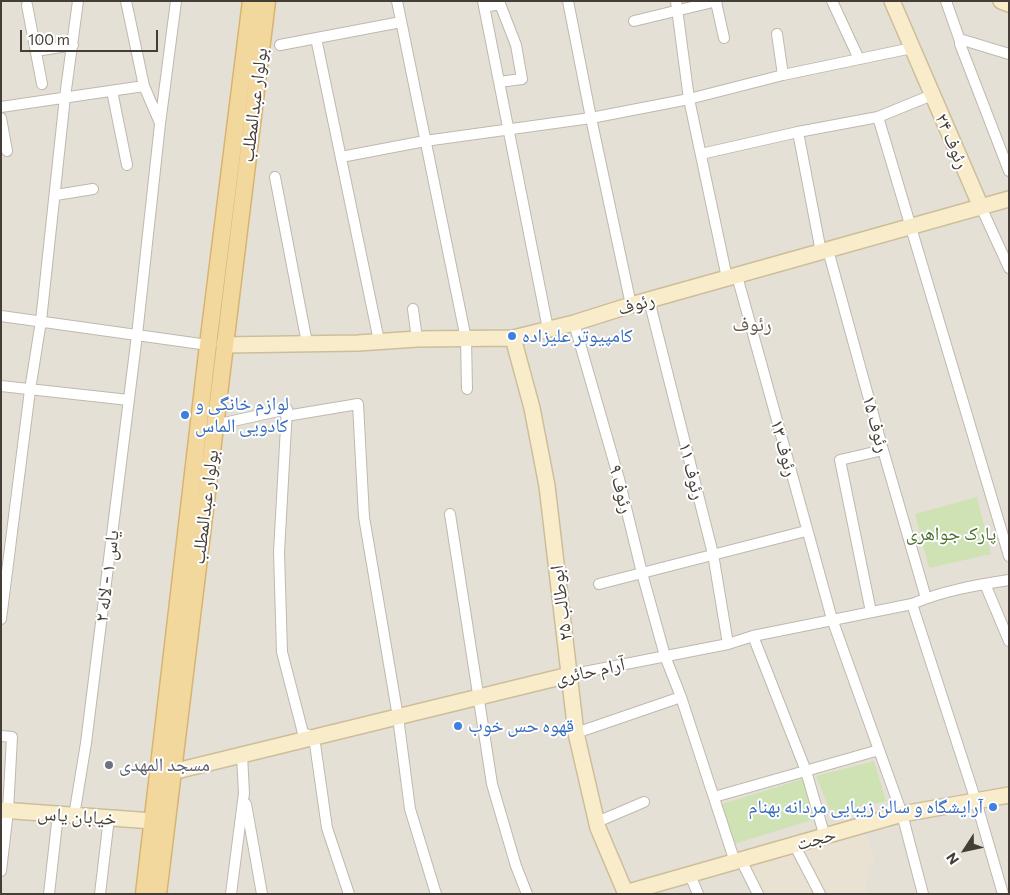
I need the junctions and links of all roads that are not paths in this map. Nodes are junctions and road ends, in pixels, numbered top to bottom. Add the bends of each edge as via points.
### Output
1 (78, 1) edge
2 (126, 1) edge
3 (176, 1) edge
4 (251, 1) edge
5 (267, 1) edge
6 (397, 1) edge
7 (568, 1) edge
8 (716, 1) edge
9 (832, 1) edge
10 (892, 1) edge
11 (946, 1) edge
12 (1000, 1) edge
13 (483, 4) edge
14 (1009, 4) edge
15 (27, 5) dead end
16 (676, 6) edge
17 (634, 21) dead end
18 (401, 22) junction
19 (776, 34) dead end
20 (316, 38) junction
21 (724, 38) dead end
22 (960, 41) junction
23 (73, 45) junction
24 (280, 45) dead end
25 (912, 48) junction
26 (36, 51) junction
27 (1009, 54) edge
28 (859, 59) junction
29 (783, 75) junction
30 (498, 82) junction
31 (42, 84) dead end
32 (144, 86) junction
33 (112, 91) junction
34 (932, 95) junction
35 (65, 97) junction
36 (689, 99) junction
37 (1, 107) edge
38 (878, 117) junction
39 (1, 118) edge
40 (591, 118) junction
41 (160, 124) junction
42 (508, 129) junction
43 (798, 132) junction
44 (425, 141) junction
45 (7, 151) dead end
46 (701, 154) junction
47 (341, 157) junction
48 (127, 165) dead end
49 (1009, 171) edge
50 (275, 177) dead end
51 (93, 188) dead end
52 (56, 195) junction
53 (1009, 199) edge
54 (981, 207) junction
55 (911, 226) junction
56 (825, 251) junction
57 (1009, 268) edge
58 (732, 277) junction
59 (648, 300) junction
60 (631, 305) junction
61 (413, 309) dead end
62 (1, 316) edge
63 (41, 321) junction
64 (574, 323) junction
65 (548, 329) junction
66 (137, 335) junction
67 (513, 338) junction
68 (417, 339) junction
69 (466, 339) junction
70 (379, 341) junction
71 (307, 343) junction
72 (216, 345) junction
73 (1, 386) edge
74 (467, 389) dead end
75 (30, 390) junction
76 (129, 400) junction
77 (287, 413) junction
78 (215, 425) junction
79 (883, 450) junction
80 (450, 514) dead end
81 (806, 531) junction
82 (712, 554) junction
83 (1009, 556) edge
84 (642, 572) junction
85 (1009, 580) edge
86 (599, 584) dead end
87 (985, 584) junction
88 (926, 598) junction
89 (912, 604) junction
90 (871, 612) junction
91 (1, 619) edge
92 (832, 619) junction
93 (753, 636) junction
94 (1009, 641) edge
95 (728, 644) junction
96 (665, 656) junction
97 (569, 675) junction
98 (479, 697) junction
99 (681, 698) junction
100 (398, 717) junction
101 (576, 733) junction
102 (1, 736) edge
103 (314, 738) junction
104 (880, 750) junction
105 (242, 755) junction
106 (806, 771) junction
107 (172, 772) junction
108 (244, 793) junction
109 (1009, 795) edge
110 (714, 797) junction
111 (976, 801) junction
112 (644, 802) dead end
113 (5, 811) edge
114 (58, 814) junction
115 (902, 814) junction
116 (74, 816) junction
117 (108, 818) junction
118 (153, 821) junction
119 (597, 822) junction
120 (825, 836) junction
121 (795, 846) junction
122 (738, 861) junction
123 (1, 871) edge
124 (690, 875) junction
125 (625, 893) edge
126 (49, 894) edge
127 (100, 894) edge
128 (144, 894) edge
129 (158, 894) edge
130 (231, 894) edge
131 (262, 894) edge
132 (349, 894) edge
133 (436, 894) edge
134 (527, 894) edge
135 (698, 894) edge
136 (758, 894) edge
137 (820, 894) edge
138 (923, 894) edge
139 (1003, 894) edge

1 - 23 street
2 - 32 street
3 - 41 street, یاس ۱ - لاله ۲
4 - 72 main road, بولوار عبدالمطلب
5 - 72 main road, بولوار عبدالمطلب
6 - 18 street
7 - 40 street
8 - 16 street
8 - 21 street
9 - 28 street
10 - 25 street, رئوف ۲۴
11 - 22 street
12 - 14 street
13 - 30 street
13 - 30 street via 500,4 516,44 522,79
15 - 26 street
16 - 17 street
16 - 36 street, رئوف ۱۳
18 - 20 street
18 - 44 street
19 - 29 street
20 - 24 street
20 - 47 street
22 - 27 street
22 - 49 street
23 - 26 street
23 - 35 street
25 - 28 street
25 - 34 street, رئوف ۲۴
26 - 31 street
28 - 29 street
29 - 36 street
30 - 42 street
32 - 33 street
32 - 41 street
33 - 35 street
33 - 48 street
34 - 38 street
34 - 54 street, رئوف ۲۴
35 - 37 street
35 - 52 street
36 - 40 street
36 - 46 street, رئوف ۱۳
38 - 43 street
38 - 55 street
39 - 45 street
40 - 42 street
40 - 60 street
41 - 66 street, یاس ۱ - لاله ۲
42 - 44 street
42 - 65 street
43 - 46 street
43 - 56 street, رئوف ۱۵
44 - 47 street
44 - 69 street
46 - 58 street, رئوف ۱۳
47 - 70 street
50 - 71 street
51 - 52 street
52 - 63 street
53 - 54 street, رئوف
54 - 55 street, رئوف
54 - 57 street
55 - 56 street, رئوف
55 - 83 street
56 - 58 street, رئوف
56 - 79 street, رئوف ۱۵
58 - 59 street, رئوف
58 - 81 street, رئوف ۱۳
59 - 60 street, رئوف
59 - 82 street, رئوف ۱۱
60 - 64 street, رئوف
61 - 68 street
62 - 63 street
63 - 66 street
63 - 75 street
64 - 65 street, رئوف
64 - 84 street, رئوف ۹
65 - 67 street, رئوف
66 - 72 street
66 - 76 street, یاس ۱ - لاله ۲
67 - 69 street, رئوف
67 - 97 street, ابوطالب ۲۵ via 532,408 547,486
68 - 69 street, رئوف
68 - 70 street, رئوف
69 - 74 street
70 - 71 street, رئوف
71 - 72 street, رئوف
72 - 78 main road, بولوار عبدالمطلب
72 - 118 main road, بولوار عبدالمطلب
73 - 75 street
75 - 76 street
75 - 91 street
76 - 116 street, یاس ۱ - لاله ۲
77 - 78 street
77 - 100 street via 358,404 364,517
77 - 103 street via 279,552 282,652 303,733
78 - 107 main road, بولوار عبدالمطلب
79 - 88 street, رئوف ۱۵
79 - 90 street via 840,460
80 - 98 street
81 - 82 street
81 - 92 street, رئوف ۱۳
82 - 84 street
82 - 95 street, رئوف ۱۱
84 - 86 street
84 - 96 street, رئوف ۹
85 - 87 street, آرام حائری
87 - 88 street, آرام حائری
87 - 94 street
88 - 89 street, آرام حائری
89 - 90 street, آرام حائری
89 - 111 street
90 - 92 street, آرام حائری
92 - 93 street, آرام حائری
92 - 104 street, رئوف ۱۳
93 - 95 street, آرام حائری
93 - 106 street
95 - 96 street, آرام حائری
96 - 97 street, آرام حائری
96 - 99 street, رئوف ۹
97 - 98 street, آرام حائری
97 - 101 street, ابوطالب ۲۵
98 - 100 street, آرام حائری
98 - 134 street via 492,784
99 - 101 street
99 - 110 street, رئوف ۹
100 - 103 street, آرام حائری
100 - 133 street via 410,809
101 - 119 street, ابوطالب ۲۵
102 - 113 street via 12,737
103 - 105 street, آرام حائری
103 - 132 street via 327,828
104 - 106 street
104 - 115 street, رئوف ۱۳
105 - 107 street, آرام حائری
105 - 108 street
106 - 110 street
106 - 120 street
107 - 129 main road, بولوار عبدالمطلب
108 - 130 street
108 - 131 street
109 - 111 street, حجت
110 - 122 street, رئوف ۹
111 - 115 street, حجت
111 - 139 street
112 - 119 street
113 - 114 street, خیابان یاس
113 - 123 street
114 - 116 street, خیابان یاس
114 - 126 street
115 - 120 street, حجت
115 - 138 street, رئوف ۱۳
116 - 117 street, خیابان یاس
117 - 118 street, خیابان یاس
117 - 127 street
118 - 128 main road, بولوار عبدالمطلب
119 - 125 street, ابوطالب ۲۵
120 - 121 street, حجت
121 - 122 street, حجت
121 - 137 street
122 - 124 street, حجت
122 - 136 street, رئوف ۹
124 - 125 street, حجت
124 - 135 street

